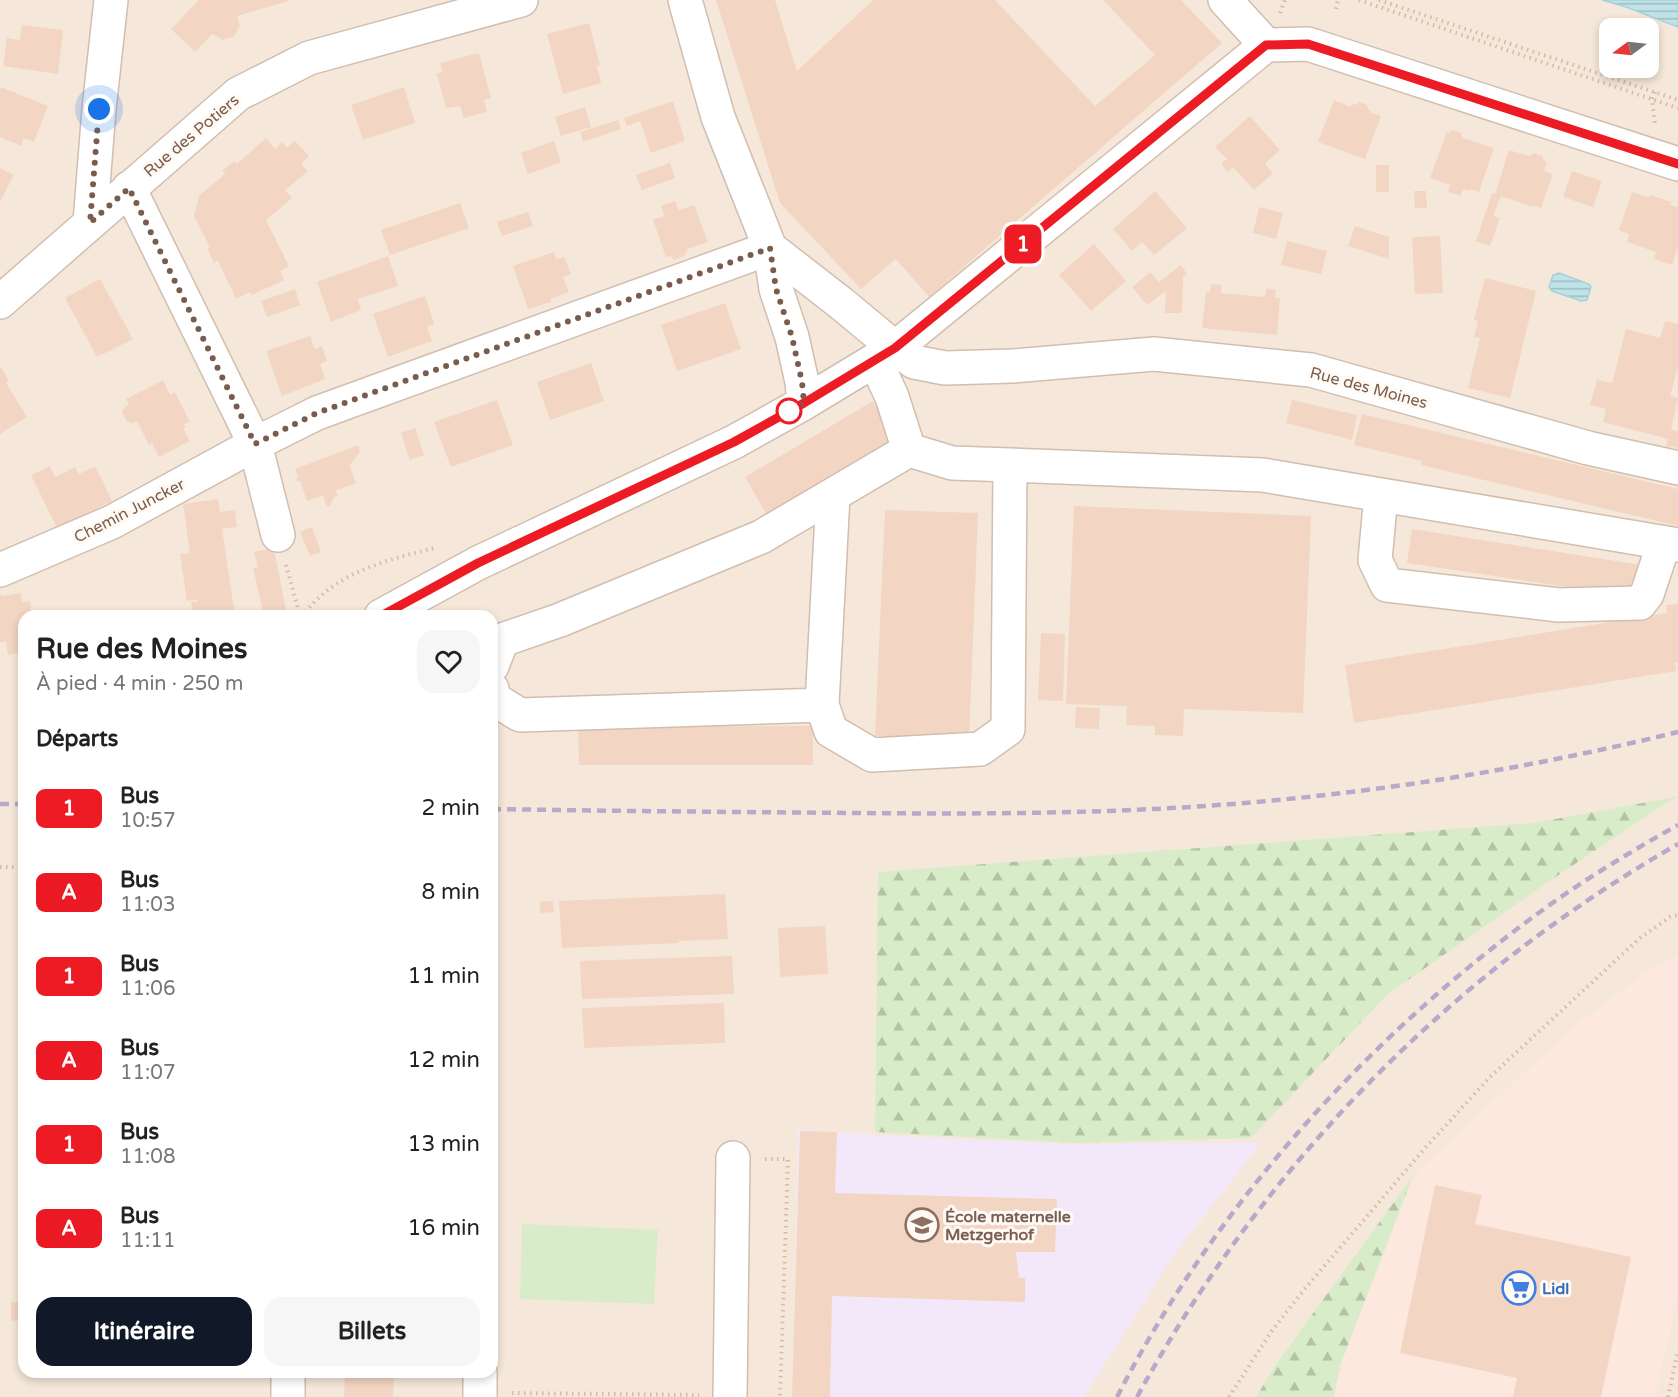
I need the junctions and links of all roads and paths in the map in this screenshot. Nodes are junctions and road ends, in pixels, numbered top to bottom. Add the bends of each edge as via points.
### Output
1 (521, 0) edge
2 (685, 0) edge
3 (1225, 0) edge
4 (1338, 0) edge
5 (1359, 0) edge
6 (1379, 0) edge
7 (101, 5) edge
8 (1336, 9) dead end
9 (1266, 45) junction
10 (1655, 92) junction
11 (1652, 99) junction
12 (1678, 100) edge
13 (1678, 108) edge
14 (1656, 135) dead end
15 (1678, 164) edge
16 (129, 188) junction
17 (90, 223) junction
18 (770, 248) junction
19 (2, 298) edge
20 (885, 354) junction
21 (804, 403) junction
22 (255, 444) junction
23 (909, 450) junction
24 (1010, 465) junction
25 (1678, 468) edge
26 (833, 495) junction
27 (1381, 495) junction
28 (278, 535) joint
29 (1671, 544) edge
30 (478, 563) junction
31 (0, 570) edge
32 (298, 610) edge
33 (307, 610) edge
34 (392, 610) edge
35 (498, 650) edge
36 (498, 702) edge
37 (822, 705) junction
38 (0, 867) edge
39 (18, 867) edge
40 (1678, 915) edge
41 (733, 1158) joint
42 (1678, 1350) edge
43 (480, 1387) edge
44 (730, 1396) edge
45 (780, 1397) edge
46 (1229, 1397) edge
47 (1668, 1397) edge

1 - 16 street, Rue des Potiers via 309,58 237,94
2 - 18 street via 718,117
3 - 9 street
4 - 8 path
5 - 11 path
6 - 10 path
7 - 17 street via 99,109
9 - 15 street via 1308,44
9 - 20 street
10 - 11 path
10 - 12 path
11 - 13 path
11 - 14 path
16 - 17 street, Rue des Potiers
16 - 22 street
17 - 19 street, Rue des Potiers
18 - 20 street, Rue des Moines via 842,304
18 - 21 street
18 - 22 street, Chemin Juncker via 317,413
20 - 21 street
20 - 23 street via 892,396
20 - 25 street, Rue des Moines via 945,368 1154,354 1311,370 1588,448
21 - 30 street via 734,442
22 - 28 street
22 - 31 street, Chemin Juncker via 111,522
23 - 24 street via 952,463
23 - 26 street
24 - 27 street via 1263,475
24 - 37 street via 1008,729 980,749 872,756 831,731
26 - 35 street via 761,537 502,640
26 - 37 street
27 - 29 street
27 - 29 street via 1375,560 1387,585 1559,605 1640,603
28 - 32 path
30 - 33 path via 435,548 403,556 333,586
30 - 34 street
36 - 37 street via 519,715
38 - 39 path
40 - 46 path via 1640,938 1492,1075 1303,1291
41 - 44 street
41 - 45 path via 788,1159
42 - 47 path
43 - 44 path

